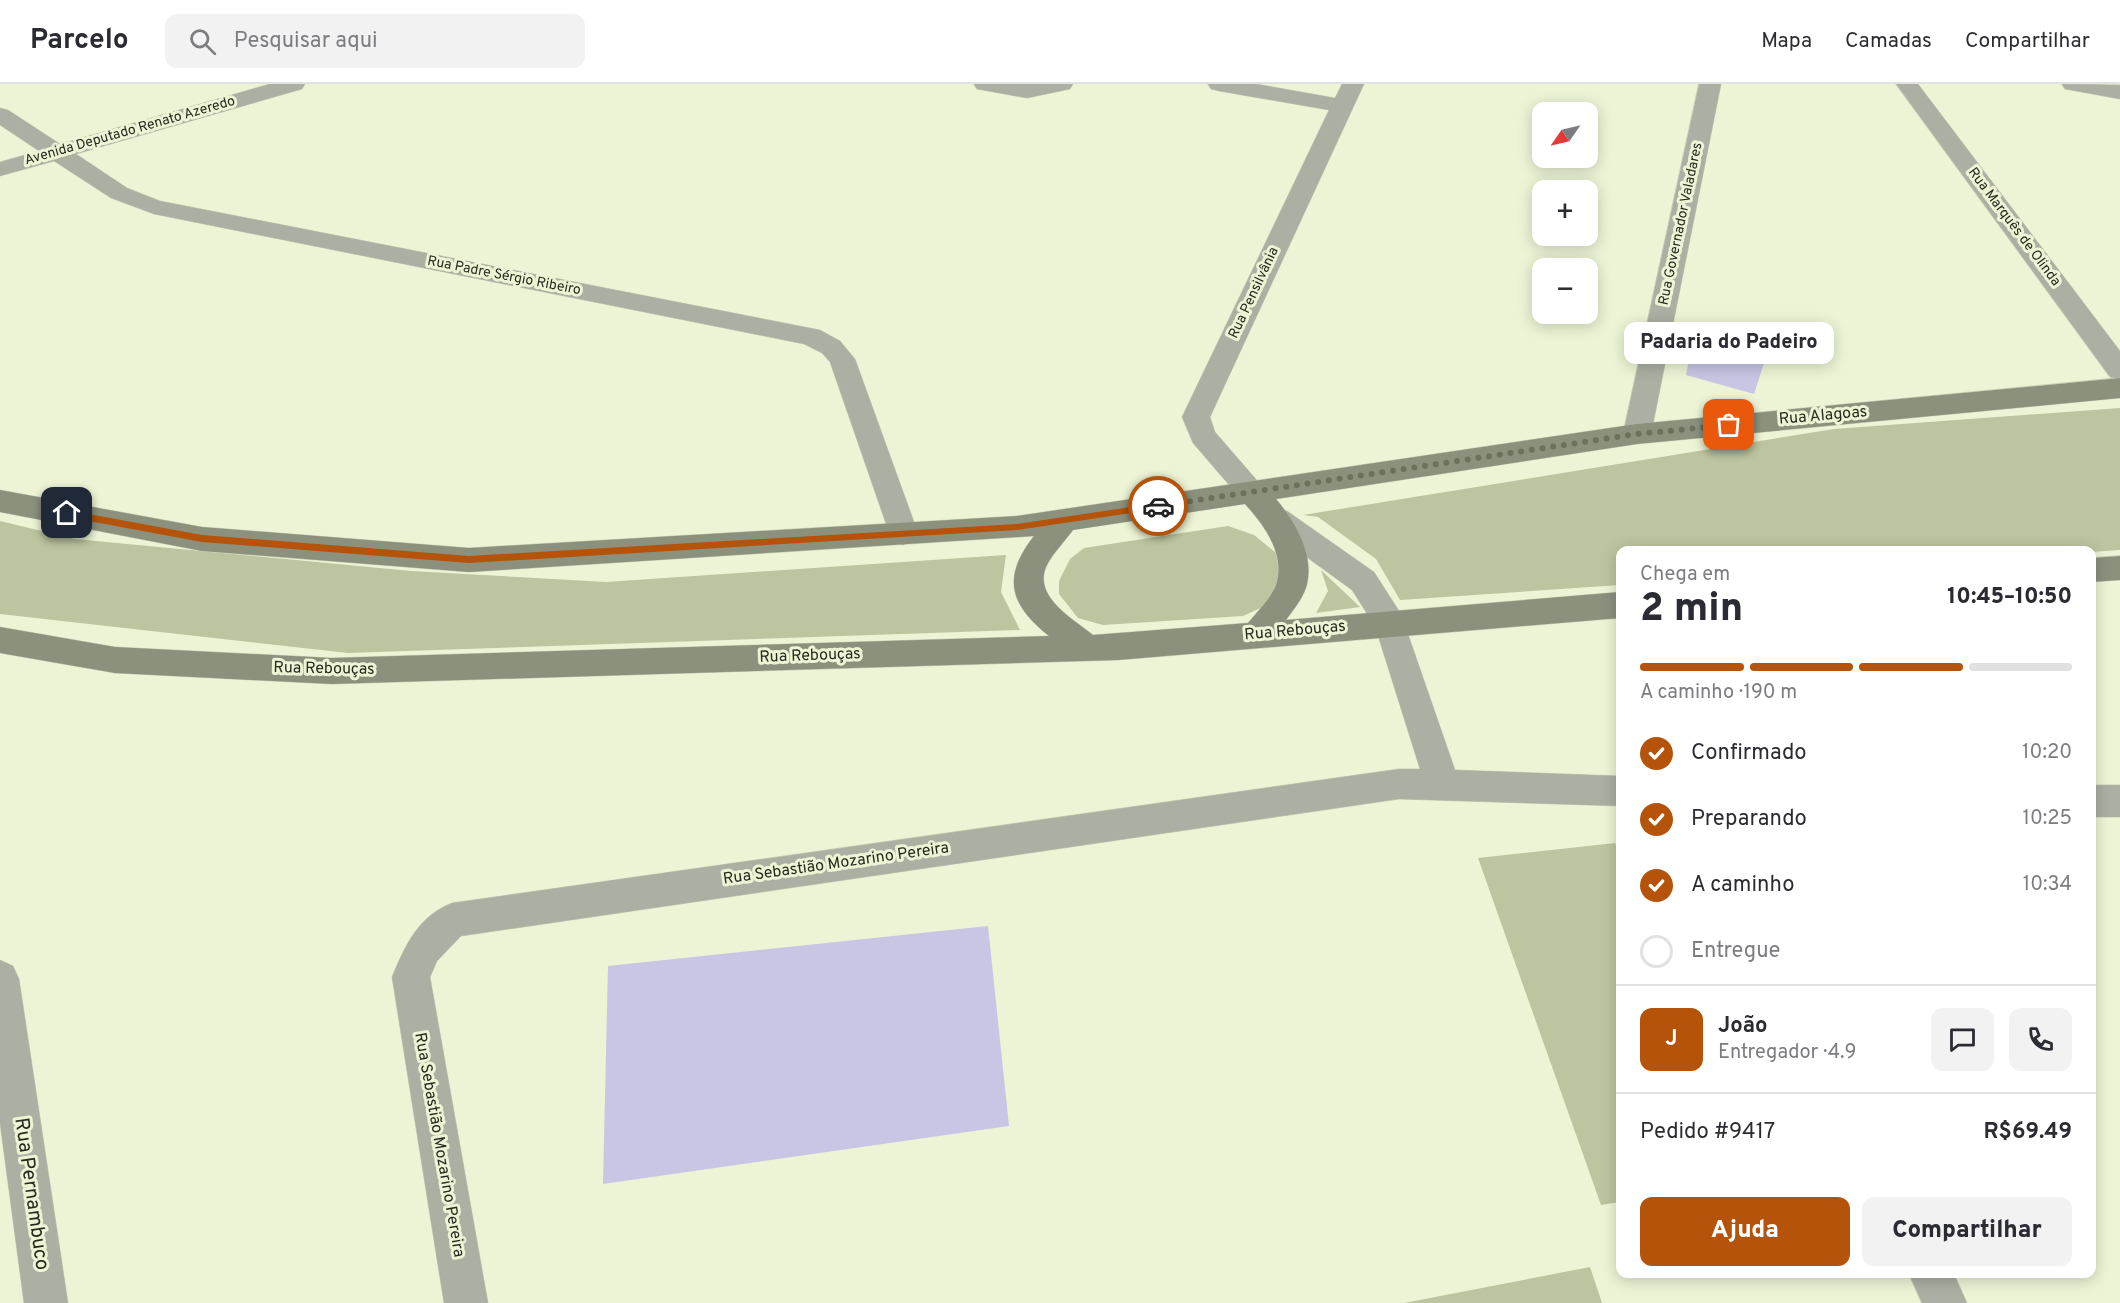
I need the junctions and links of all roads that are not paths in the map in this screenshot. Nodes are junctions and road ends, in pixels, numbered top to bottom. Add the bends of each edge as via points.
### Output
1 (294, 84) edge
2 (985, 84) edge
3 (1062, 84) edge
4 (1219, 84) edge
5 (1710, 84) edge
6 (1907, 84) edge
7 (2073, 84) edge
8 (2120, 92) edge
9 (1348, 95) edge
10 (0, 116) edge
11 (55, 153) junction
12 (0, 169) edge
13 (2120, 370) edge
14 (2120, 388) edge
15 (1637, 434) junction
16 (1252, 492) junction
17 (0, 501) edge
18 (1276, 519) junction
19 (1064, 520) junction
20 (903, 533) junction
21 (2120, 568) edge
22 (2096, 570) edge
23 (1616, 605) edge
24 (1390, 623) junction
25 (1258, 634) junction
26 (0, 640) edge
27 (1087, 648) junction
28 (1442, 785) junction
29 (1616, 790) edge
30 (2096, 801) edge
31 (2120, 801) edge
32 (0, 979) edge
33 (1933, 1278) edge
34 (46, 1303) edge
35 (466, 1303) edge
36 (1945, 1303) edge

1 - 11 street, Avenida Deputado Renato Azeredo
2 - 3 street via 1027,92
4 - 9 street
5 - 15 street, Rua Governador Valadares
6 - 13 street, Rua Marquês de Olinda
7 - 8 street
9 - 16 street, Rua Pensilvânia via 1196,417 1203,436
10 - 11 street, Rua Padre Sérgio Ribeiro
11 - 12 street, Avenida Deputado Renato Azeredo
11 - 20 street, Rua Padre Sérgio Ribeiro via 119,193 154,207 811,336 831,346 842,358
14 - 15 street, Rua Alagoas
15 - 16 street, Rua Alagoas
16 - 18 street
16 - 19 street, Rua Alagoas
17 - 20 street, Rua Alagoas via 202,539 469,560
18 - 24 street via 1363,581
18 - 25 street via 1292,553 1292,585
19 - 20 street, Rua Alagoas via 1017,527
19 - 27 street via 1030,567 1029,590 1042,611
21 - 22 street
23 - 24 street, Rua Rebouças
24 - 25 street, Rua Rebouças
24 - 28 street
25 - 27 street, Rua Rebouças
26 - 27 street, Rua Rebouças via 115,660 332,671
28 - 29 street, Rua Sebastião Mozarino Pereira
28 - 35 street, Rua Sebastião Mozarino Pereira via 1399,783 452,920 423,949 411,977
30 - 31 street
32 - 34 street, Rua Pernambuco
33 - 36 street

